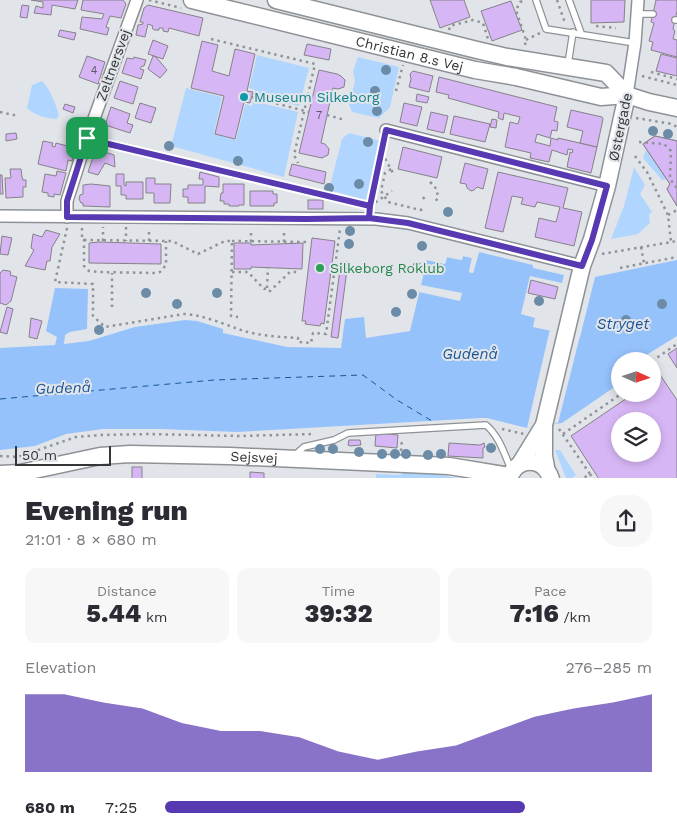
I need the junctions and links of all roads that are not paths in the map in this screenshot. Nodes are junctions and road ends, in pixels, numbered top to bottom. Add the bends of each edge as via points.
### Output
1 (137, 0) edge
2 (192, 0) edge
3 (276, 0) edge
4 (536, 0) edge
5 (569, 0) edge
6 (638, 0) edge
7 (638, 14) junction
8 (652, 14) dead end
9 (571, 32) junction
10 (581, 33) junction
11 (635, 43) junction
12 (567, 66) junction
13 (628, 95) junction
14 (677, 108) edge
15 (386, 130) road end
16 (607, 186) junction
17 (0, 216) edge
18 (73, 217) junction
19 (582, 266) junction
20 (540, 432) junction
21 (292, 458) junction
22 (513, 472) edge
23 (548, 473) edge
24 (0, 474) edge

1 - 18 street, Zeltnersvej via 67,201
2 - 13 street, Christian 8.s Vej via 406,54 601,98
3 - 12 street, Christian 8.s Vej via 507,57
4 - 9 lane via 546,29
5 - 10 lane
6 - 7 street, Østergade
7 - 8 lane
7 - 11 street, Østergade
9 - 10 lane
9 - 12 lane
10 - 11 lane
11 - 13 street, Østergade
12 - 13 street, Christian 8.s Vej via 606,73
13 - 14 street, Christian 8.s Vej
13 - 16 street, Østergade
15 - 16 street
16 - 19 street, Østergade
17 - 18 street
18 - 19 street via 369,218 408,223
19 - 20 street, Østergade
20 - 22 street, Østergade
20 - 23 street, Østergade
21 - 22 street, Sejsvej
21 - 22 lane via 304,447 348,433 486,425 499,440
21 - 24 street, Sejsvej via 130,454 100,456
22 - 23 street, Sejsvej via 525,462 536,462

